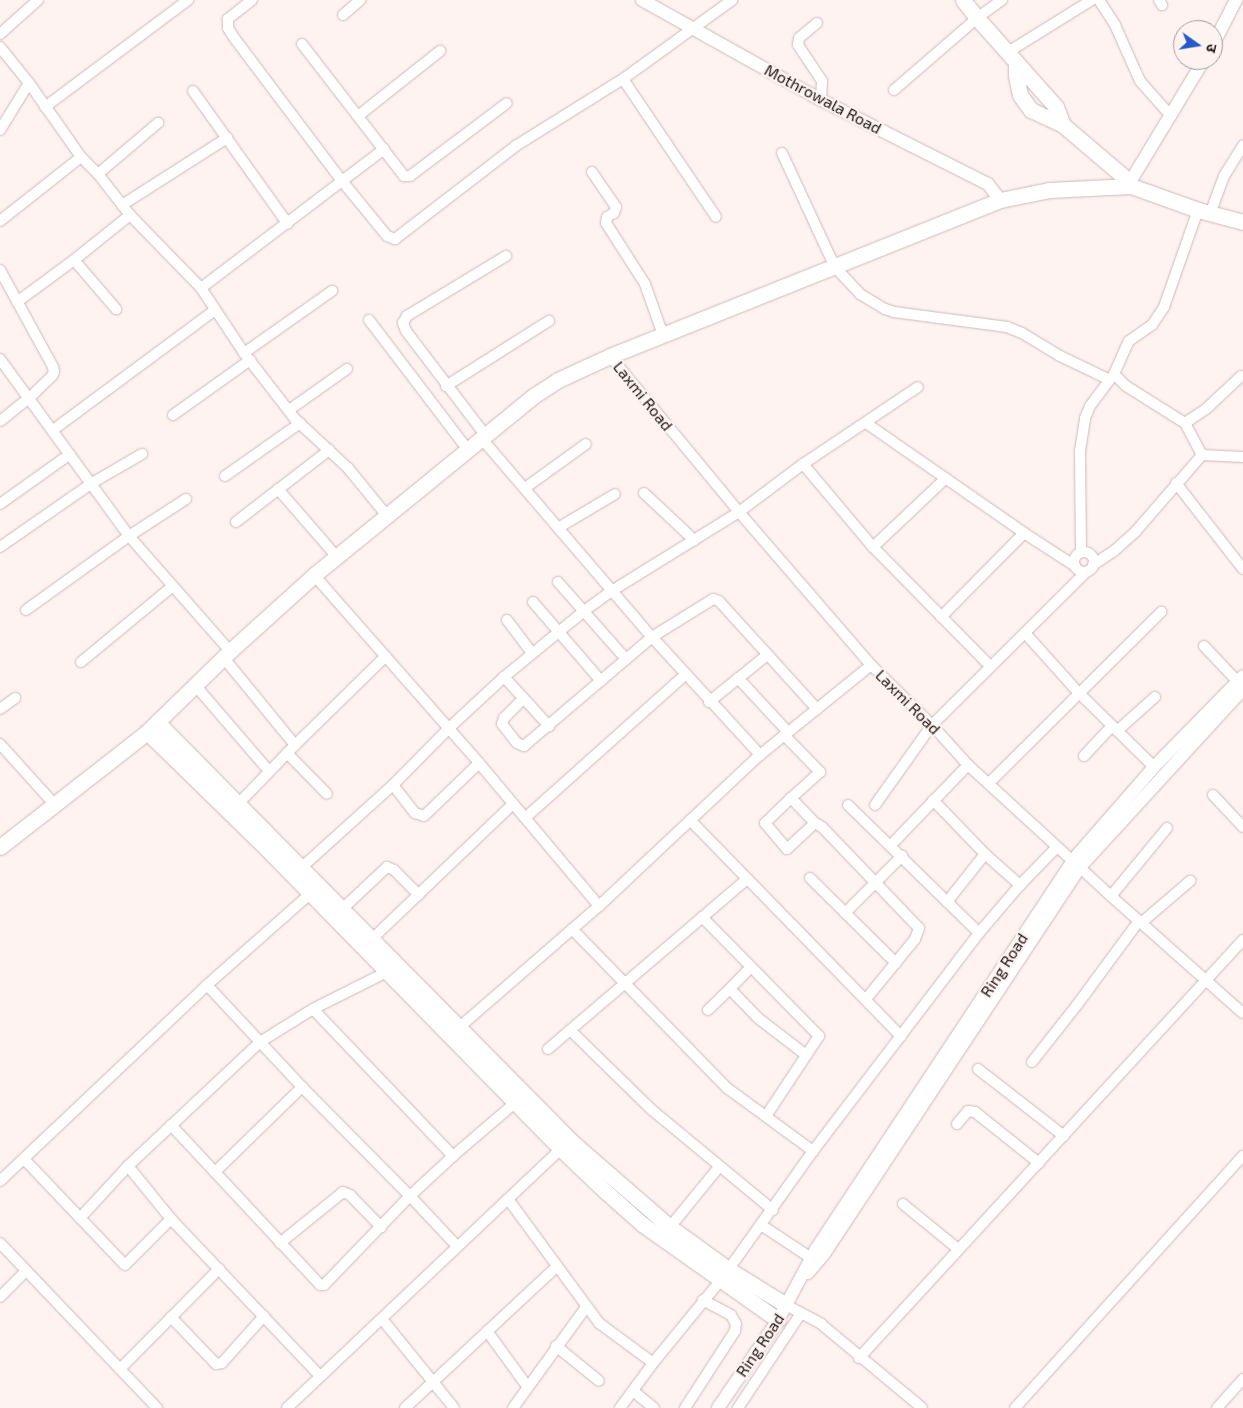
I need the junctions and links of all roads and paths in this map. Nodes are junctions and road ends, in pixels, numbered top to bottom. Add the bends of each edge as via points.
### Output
1 (38, 0) edge
2 (188, 0) edge
3 (252, 0) edge
4 (360, 0) edge
5 (642, 0) edge
6 (732, 0) edge
7 (964, 0) edge
8 (1002, 0) edge
9 (1092, 0) edge
10 (1099, 0) edge
11 (1236, 0) edge
12 (343, 15) dead end
13 (977, 18) junction
14 (817, 23) dead end
15 (1223, 25) edge
16 (693, 28) junction
17 (0, 34) edge
18 (302, 44) dead end
19 (0, 47) edge
20 (440, 51) dead end
21 (1012, 57) junction
22 (1198, 70) edge
23 (623, 79) junction
24 (29, 82) junction
25 (894, 90) dead end
26 (193, 91) dead end
27 (821, 100) junction
28 (507, 103) dead end
29 (45, 107) junction
30 (358, 116) junction
31 (1171, 116) junction
32 (158, 123) dead end
33 (1063, 125) junction
34 (0, 130) edge
35 (227, 138) junction
36 (1243, 146) edge
37 (384, 149) junction
38 (782, 153) dead end
39 (81, 157) junction
40 (592, 172) dead end
41 (98, 174) junction
42 (342, 181) junction
43 (1130, 184) junction
44 (1000, 200) junction
45 (122, 205) junction
46 (1204, 212) junction
47 (130, 214) junction
48 (716, 217) dead end
49 (0, 221) edge
50 (1243, 222) edge
51 (288, 224) junction
52 (506, 256) dead end
53 (74, 260) junction
54 (835, 267) junction
55 (0, 270) edge
56 (201, 288) junction
57 (332, 291) dead end
58 (17, 302) junction
59 (116, 309) dead end
60 (215, 310) junction
61 (369, 320) dead end
62 (549, 321) dead end
63 (663, 335) junction
64 (610, 356) junction
65 (247, 357) junction
66 (0, 359) edge
67 (347, 369) dead end
68 (1241, 376) dead end
69 (1112, 377) junction
70 (446, 386) junction
71 (918, 387) dead end
72 (30, 397) junction
73 (289, 410) junction
74 (173, 415) dead end
75 (0, 421) edge
76 (300, 423) junction
77 (1185, 423) junction
78 (866, 424) junction
79 (52, 430) junction
80 (484, 437) junction
81 (586, 444) dead end
82 (329, 450) junction
83 (468, 450) junction
84 (70, 454) junction
85 (142, 454) dead end
86 (1202, 455) junction
87 (1243, 457) edge
88 (803, 464) junction
89 (225, 476) dead end
90 (946, 478) junction
91 (92, 483) junction
92 (1176, 483) junction
93 (525, 488) junction
94 (278, 489) junction
95 (644, 493) dead end
96 (615, 494) dead end
97 (186, 499) dead end
98 (0, 504) edge
99 (739, 512) junction
100 (388, 517) junction
101 (236, 522) dead end
102 (558, 528) junction
103 (1024, 533) junction
104 (129, 536) junction
105 (694, 540) junction
106 (0, 547) edge
107 (874, 547) junction
108 (1082, 552) junction
109 (337, 557) junction
110 (1075, 566) junction
111 (1090, 568) junction
112 (1243, 569) edge
113 (314, 575) junction
114 (558, 582) dead end
115 (173, 586) junction
116 (613, 590) junction
117 (533, 602) dead end
118 (26, 610) dead end
119 (584, 611) junction
120 (1161, 612) dead end
121 (941, 616) junction
122 (507, 620) dead end
123 (557, 633) junction
124 (1025, 633) junction
125 (652, 637) junction
126 (1204, 646) dead end
127 (532, 653) junction
128 (227, 654) junction
129 (767, 655) junction
130 (386, 656) junction
131 (626, 659) junction
132 (81, 662) dead end
133 (871, 665) junction
134 (990, 666) junction
135 (686, 674) junction
136 (504, 677) junction
137 (738, 678) junction
138 (601, 681) junction
139 (1241, 683) edge
140 (195, 685) junction
141 (1078, 692) junction
142 (1155, 697) dead end
143 (15, 698) dead end
144 (523, 699) junction
145 (709, 702) junction
146 (0, 708) edge
147 (817, 709) junction
148 (932, 725) junction
149 (548, 726) junction
150 (152, 727) junction
151 (448, 728) junction
152 (1115, 729) junction
153 (786, 734) junction
154 (0, 744) edge
155 (295, 745) junction
156 (288, 753) junction
157 (760, 755) junction
158 (1084, 756) dead end
159 (479, 763) junction
160 (968, 765) junction
161 (1154, 767) junction
162 (269, 772) junction
163 (989, 784) junction
164 (393, 785) junction
165 (327, 794) dead end
166 (1213, 795) dead end
167 (791, 798) junction
168 (933, 800) junction
169 (238, 804) junction
170 (513, 804) junction
171 (55, 805) junction
172 (848, 805) dead end
173 (875, 805) dead end
174 (524, 818) junction
175 (690, 820) junction
176 (815, 823) junction
177 (1243, 827) edge
178 (1167, 828) dead end
179 (891, 845) junction
180 (0, 847) edge
181 (1057, 847) junction
182 (985, 854) junction
183 (902, 856) junction
184 (1077, 864) junction
185 (301, 868) junction
186 (810, 878) dead end
187 (747, 879) junction
188 (875, 881) junction
189 (1190, 881) dead end
190 (1020, 886) junction
191 (310, 894) junction
192 (419, 896) junction
193 (1111, 896) junction
194 (946, 902) junction
195 (599, 906) junction
196 (338, 913) junction
197 (845, 913) junction
198 (702, 917) junction
199 (1140, 922) junction
200 (572, 929) junction
201 (979, 933) junction
202 (372, 939) junction
203 (1243, 940) edge
204 (896, 963) junction
205 (751, 967) junction
206 (387, 972) junction
207 (1206, 982) junction
208 (625, 984) junction
209 (207, 985) junction
210 (730, 989) junction
211 (866, 999) junction
212 (313, 1009) junction
213 (708, 1010) dead end
214 (1243, 1013) edge
215 (570, 1030) junction
216 (454, 1031) junction
217 (901, 1036) junction
218 (260, 1042) junction
219 (548, 1049) dead end
220 (806, 1056) junction
221 (1032, 1062) dead end
222 (978, 1069) dead end
223 (302, 1087) junction
224 (516, 1102) junction
225 (766, 1116) junction
226 (958, 1124) dead end
227 (171, 1125) junction
228 (1064, 1136) junction
229 (560, 1149) junction
230 (813, 1151) junction
231 (453, 1156) junction
232 (1243, 1156) edge
233 (24, 1159) junction
234 (1038, 1164) junction
235 (128, 1166) junction
236 (719, 1168) junction
237 (215, 1172) junction
238 (0, 1181) edge
239 (410, 1196) junction
240 (508, 1200) junction
241 (903, 1204) dead end
242 (773, 1210) junction
243 (80, 1218) junction
244 (171, 1219) junction
245 (761, 1225) junction
246 (380, 1227) junction
247 (670, 1227) junction
248 (0, 1243) edge
249 (280, 1243) junction
250 (457, 1246) junction
251 (958, 1249) junction
252 (811, 1258) junction
253 (556, 1267) junction
254 (219, 1268) junction
255 (26, 1271) junction
256 (724, 1274) junction
257 (800, 1280) junction
258 (0, 1296) edge
259 (703, 1300) junction
260 (786, 1306) junction
261 (586, 1307) junction
262 (801, 1313) junction
263 (264, 1316) junction
264 (171, 1317) junction
265 (382, 1318) junction
266 (778, 1320) junction
267 (487, 1331) junction
268 (556, 1346) junction
269 (859, 1358) junction
270 (653, 1363) junction
271 (120, 1369) junction
272 (320, 1376) junction
273 (1243, 1379) edge
274 (599, 1381) dead end
275 (431, 1382) junction
276 (528, 1386) junction
277 (633, 1391) junction
278 (156, 1408) edge
279 (287, 1408) edge
280 (404, 1408) edge
281 (454, 1408) edge
282 (513, 1408) edge
283 (620, 1408) edge
284 (654, 1408) edge
285 (685, 1408) edge
286 (718, 1408) edge
287 (738, 1408) edge
288 (922, 1408) edge
289 (1015, 1408) edge
290 (1217, 1408) edge

1 - 17 street
2 - 29 street
3 - 42 street via 228,19 228,28
4 - 12 street
5 - 16 street, Mothrowala Road
6 - 16 street
7 - 13 main road
8 - 13 street
9 - 21 street
10 - 31 street via 1115,25 1140,81
11 - 15 street
13 - 21 main road
13 - 25 street
14 - 27 street via 799,38 798,45 822,81
16 - 23 street
16 - 27 street, Mothrowala Road
18 - 30 street
19 - 24 street
20 - 30 street
21 - 33 main road via 1056,107
21 - 33 main road via 1020,95 1031,110
22 - 31 street
23 - 42 street via 517,145 395,239 387,236
23 - 48 street
24 - 29 street
24 - 34 street
26 - 35 street
27 - 44 street, Mothrowala Road via 988,184
28 - 37 street via 410,176 401,173
29 - 39 street
30 - 37 street
31 - 43 street
32 - 41 street
33 - 43 main road
35 - 45 street
35 - 51 street
36 - 46 street
37 - 42 street
38 - 54 street
39 - 41 street
39 - 49 street
40 - 63 street via 616,207 614,213 607,217 606,224 646,284
41 - 45 street
42 - 51 street
43 - 44 main road via 1049,190
43 - 46 main road
44 - 54 main road
45 - 47 street
46 - 50 main road
46 - 69 street via 1164,307 1152,325 1129,341
47 - 53 street
47 - 56 street
51 - 56 street
52 - 70 street via 407,316 402,323
53 - 58 street
53 - 59 street
54 - 63 main road
54 - 69 street via 849,285 885,309 908,315 1007,327 1060,356
55 - 58 street
56 - 60 street
57 - 65 street
58 - 72 street via 53,367 52,376
60 - 65 street
60 - 79 street
61 - 83 street
62 - 70 street
63 - 64 main road
64 - 80 main road via 558,380
64 - 99 street, Laxmi Road
65 - 73 street
65 - 74 street
66 - 72 street
67 - 73 street
68 - 77 street via 1206,409
69 - 77 street
69 - 108 street via 1090,406 1082,428
70 - 80 street
71 - 78 street
72 - 75 street
72 - 79 street
73 - 76 street
76 - 82 street
76 - 89 street
77 - 86 street
78 - 88 street
78 - 90 street
79 - 84 street
80 - 83 main road
80 - 93 street
81 - 93 street
82 - 94 street
82 - 100 street
83 - 100 main road
84 - 91 street
84 - 98 street
85 - 91 street
86 - 87 street
86 - 92 street
88 - 99 street
88 - 107 street
90 - 103 street
90 - 107 street
91 - 104 street
91 - 106 street
92 - 111 street via 1124,543
92 - 112 street
93 - 102 street
94 - 101 street
94 - 109 street
95 - 105 street
96 - 102 street
97 - 104 street
99 - 105 street
99 - 133 street, Laxmi Road
100 - 109 main road
102 - 116 street
103 - 110 street
103 - 121 street
104 - 115 street
104 - 118 street
105 - 116 street
107 - 121 street
108 - 110 street via 1076,556
108 - 111 street via 1092,556
109 - 113 main road
110 - 111 street via 1081,571
111 - 124 street
113 - 128 main road
113 - 130 street
114 - 119 street
115 - 128 street
115 - 132 street
116 - 119 street
116 - 125 street
117 - 123 street
119 - 123 street
119 - 131 street
120 - 141 street
121 - 134 street
122 - 127 street
123 - 127 street
123 - 138 street
124 - 134 street
124 - 141 street
125 - 129 street via 710,600 716,600
125 - 131 street
125 - 135 street
126 - 139 street
127 - 136 street
128 - 140 main road
128 - 155 street
129 - 137 street
129 - 147 street
130 - 151 street
130 - 155 street
131 - 138 street
133 - 147 street
133 - 148 street, Laxmi Road
134 - 148 street
135 - 145 street
135 - 174 street
136 - 144 street
136 - 151 street
137 - 145 street
137 - 153 street
138 - 149 street
139 - 161 street, Ring Road
139 - 184 street, Ring Road
140 - 150 main road
140 - 162 street
141 - 152 street
141 - 163 street
142 - 152 street
143 - 146 street
144 - 149 street
144 - 149 street via 502,721 517,744 527,745
145 - 157 street
147 - 153 street
148 - 160 street, Laxmi Road
148 - 173 street
150 - 169 main road
150 - 171 main road
150 - 191 main road
151 - 159 street
151 - 164 street
152 - 158 street
152 - 161 street
153 - 157 street
153 - 167 street via 820,772
154 - 171 street
155 - 156 street
156 - 162 street
156 - 165 street
157 - 175 street
159 - 164 street via 424,816 416,813
159 - 170 street
160 - 163 street, Laxmi Road
160 - 168 street
161 - 184 street, Ring Road
162 - 169 street
163 - 181 street, Laxmi Road
164 - 185 street
166 - 177 street
167 - 176 street
167 - 176 street via 765,823 788,849
168 - 179 street
168 - 182 street
169 - 185 main road
170 - 174 street
170 - 192 street
171 - 180 main road
172 - 179 street
174 - 195 street
175 - 187 street
175 - 195 street
176 - 188 street
178 - 193 street
179 - 183 street
181 - 184 street, Laxmi Road
181 - 190 street
182 - 190 street
182 - 194 street
183 - 188 street
183 - 194 street
184 - 193 street, Laxmi Road
184 - 252 street, Ring Road
184 - 257 street, Ring Road via 818,1262
185 - 196 main road
186 - 197 street
187 - 198 street
187 - 211 street
188 - 197 street
188 - 204 street via 919,928 915,940
189 - 199 street
190 - 201 street
191 - 196 main road
191 - 209 street
192 - 196 street via 394,870 386,868
192 - 202 street
193 - 199 street, Laxmi Road
194 - 201 street
195 - 200 street
196 - 202 main road
196 - 206 main road
197 - 204 street
198 - 205 street
198 - 208 street
199 - 207 street, Laxmi Road
199 - 221 street
200 - 208 street
200 - 216 street
201 - 217 street
202 - 216 main road
203 - 207 street
204 - 211 street
205 - 210 street
205 - 220 street via 819,1036
206 - 212 street
206 - 216 main road
207 - 214 street, Laxmi Road
207 - 228 street
208 - 215 street
208 - 225 street via 727,1088
209 - 218 street
209 - 233 street
210 - 213 street
210 - 220 street via 758,1018
211 - 217 street
212 - 218 street
212 - 231 street
215 - 219 street
215 - 236 street via 652,1110
216 - 224 main road
216 - 247 main road via 573,1143
217 - 230 street
218 - 223 street
218 - 227 street
220 - 225 street
222 - 228 street
223 - 237 street
223 - 239 street
224 - 229 main road
224 - 231 street
225 - 230 street
226 - 234 street via 968,1111 975,1112
227 - 235 street
227 - 237 street
228 - 234 street
229 - 240 street
229 - 256 main road via 642,1224
230 - 242 street
231 - 239 street
232 - 289 street
233 - 238 street
233 - 243 street
234 - 251 street
235 - 243 street
235 - 244 street
236 - 242 street
236 - 247 street
237 - 249 street
239 - 246 street
239 - 250 street
240 - 250 street
240 - 253 street
241 - 251 street
242 - 245 street
243 - 244 street via 125,1265
244 - 254 street
245 - 252 street
245 - 256 street
246 - 249 street via 350,1195 343,1192
246 - 249 street via 324,1285 316,1283
247 - 256 main road
248 - 255 street
250 - 265 street
251 - 269 street
252 - 257 street, Ring Road
253 - 261 street
253 - 267 street
254 - 263 street
254 - 264 street
255 - 258 street
255 - 271 street
256 - 259 street
256 - 260 main road
256 - 266 main road
257 - 260 street, Ring Road
259 - 270 street
259 - 285 street via 730,1315 736,1324 735,1331
260 - 262 street
260 - 266 street, Ring Road
261 - 268 street
261 - 270 street via 608,1331
262 - 269 street via 820,1324
262 - 287 street
263 - 264 street via 222,1363 216,1364
263 - 272 street
264 - 271 street
265 - 272 street
265 - 275 street
266 - 286 street, Ring Road
267 - 275 street
267 - 276 street
268 - 274 street
268 - 276 street
269 - 288 street
270 - 277 street
271 - 278 street
272 - 279 street
273 - 290 street
275 - 280 street
275 - 281 street
276 - 282 street
277 - 283 street
277 - 284 street

